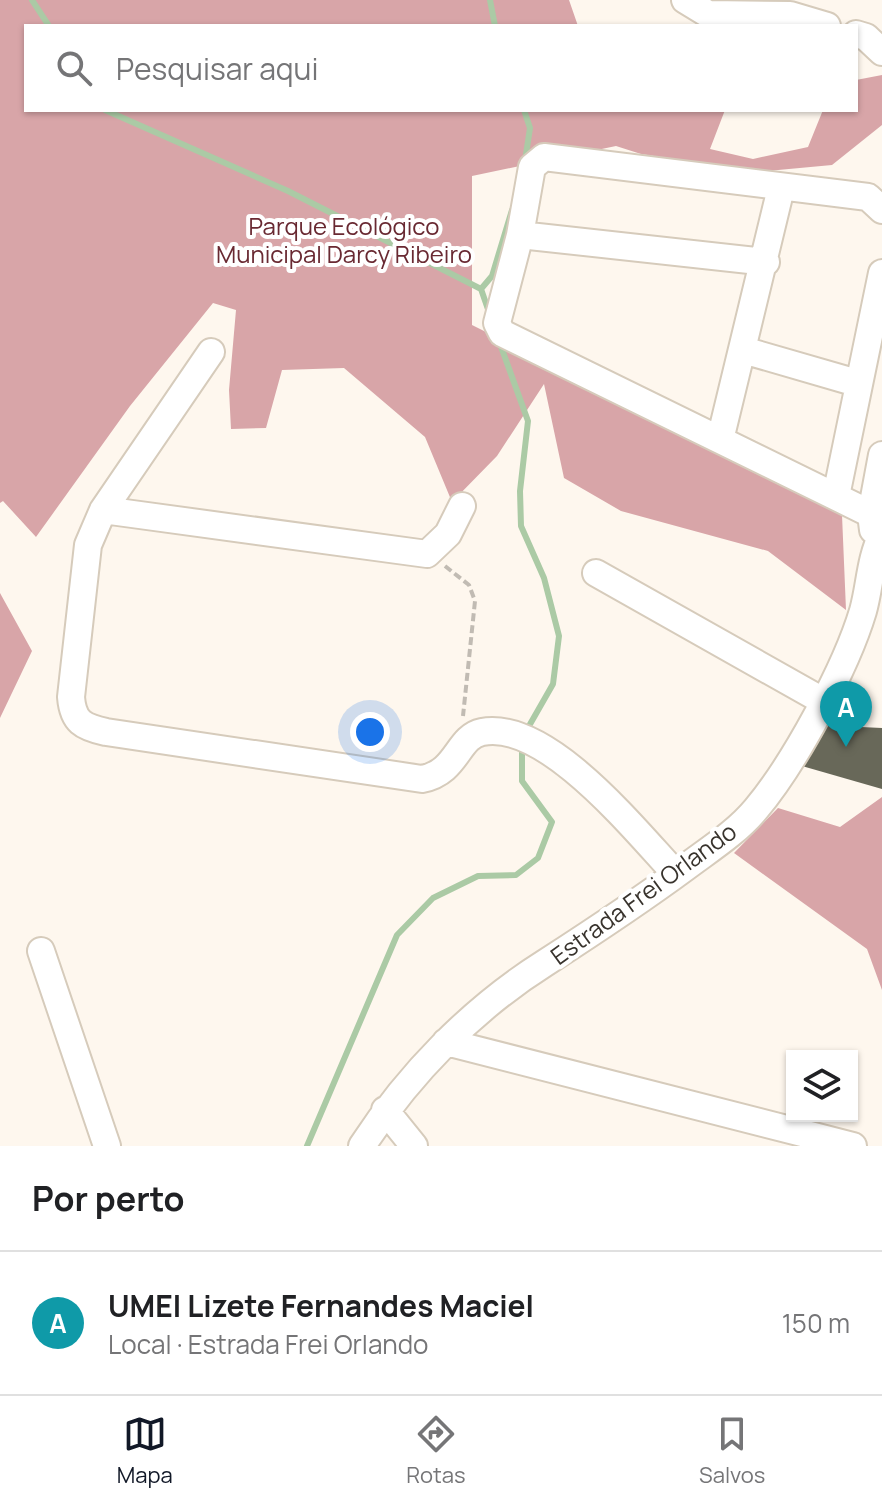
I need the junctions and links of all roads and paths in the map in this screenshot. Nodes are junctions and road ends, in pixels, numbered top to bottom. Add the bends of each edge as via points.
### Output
1 (685, 0) edge
2 (820, 24) edge
3 (858, 35) edge
4 (882, 52) edge
5 (781, 188) junction
6 (882, 210) edge
7 (520, 235) junction
8 (766, 262) junction
9 (882, 273) edge
10 (743, 350) junction
11 (211, 352) dead end
12 (857, 383) junction
13 (720, 440) junction
14 (882, 455) edge
15 (836, 496) junction
16 (462, 506) dead end
17 (103, 510) junction
18 (876, 533) edge
19 (427, 554) junction
20 (596, 573) dead end
21 (823, 701) junction
22 (459, 750) junction
23 (676, 874) junction
24 (41, 951) dead end
25 (446, 1042) junction
26 (385, 1110) junction
27 (107, 1146) edge
28 (362, 1146) edge
29 (414, 1146) edge
30 (853, 1146) edge

1 - 2 street via 708,14 790,15
3 - 4 street
5 - 6 street via 868,197
5 - 7 street via 544,157 532,167
5 - 8 street
7 - 8 street
7 - 13 street via 498,309 502,333
8 - 10 street
9 - 12 street
10 - 12 street
10 - 13 street
11 - 17 street
12 - 15 street
13 - 15 street
14 - 18 street, Estrada Frei Orlando
15 - 18 street
16 - 19 street via 448,534
17 - 19 street
17 - 22 street via 84,565 71,697 73,713 86,728 422,779 448,769
18 - 21 street, Estrada Frei Orlando via 862,612
19 - 22 path via 469,585 475,601
20 - 21 street
21 - 23 street, Estrada Frei Orlando via 755,810
22 - 23 street via 487,731 527,741 578,771
23 - 25 street, Estrada Frei Orlando via 543,964
24 - 27 street
25 - 26 street, Estrada Frei Orlando
25 - 30 street
26 - 28 street, Estrada Frei Orlando
26 - 29 street

